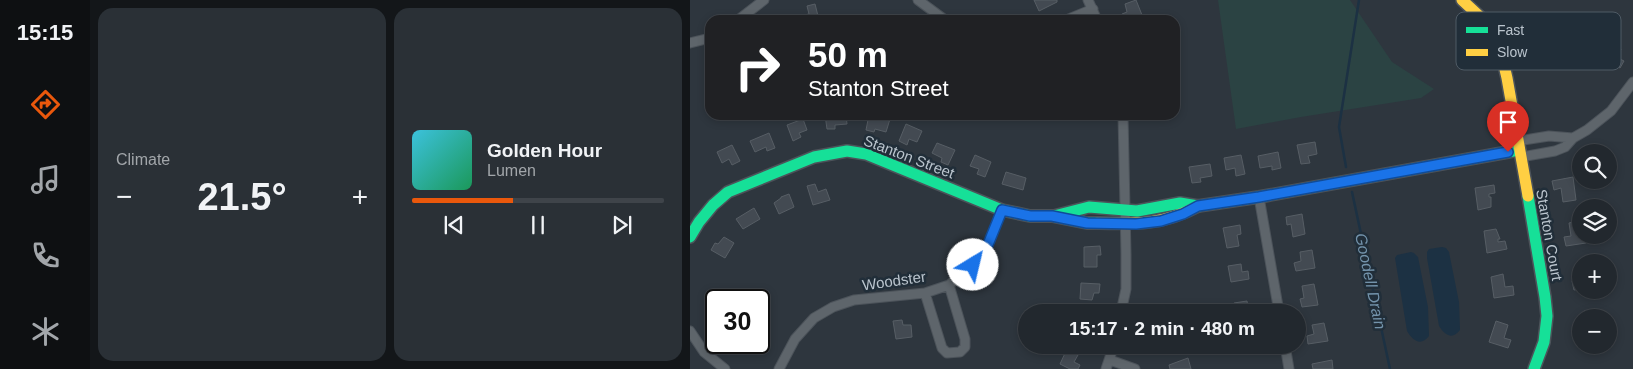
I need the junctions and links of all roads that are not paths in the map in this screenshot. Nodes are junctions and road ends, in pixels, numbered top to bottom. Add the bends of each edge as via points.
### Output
1 (764, 0) edge
2 (918, 0) edge
3 (1088, 0) edge
4 (1462, 0) edge
5 (1093, 9) junction
6 (1474, 12) edge
7 (744, 15) edge
8 (938, 15) edge
9 (1078, 15) edge
10 (1095, 15) edge
11 (705, 39) edge
12 (690, 43) edge
13 (1504, 70) edge
14 (1633, 82) edge
15 (1123, 120) edge
16 (1573, 138) junction
17 (1519, 149) junction
18 (1259, 197) junction
19 (1198, 206) junction
20 (1002, 210) junction
21 (1125, 210) junction
22 (1052, 216) junction
23 (1125, 224) junction
24 (690, 237) edge
25 (949, 285) junction
26 (925, 293) junction
27 (1123, 304) edge
28 (1278, 304) edge
29 (690, 331) edge
30 (1112, 354) edge
31 (1286, 354) edge
32 (1110, 360) junction
33 (725, 369) edge
34 (779, 369) edge
35 (1106, 369) edge
36 (1135, 369) edge
37 (1289, 369) edge
38 (1534, 369) edge

1 - 7 street
2 - 8 street
3 - 5 street
4 - 6 street, Stanton Court
5 - 9 street
5 - 10 street
11 - 12 street
13 - 17 street, Stanton Court
14 - 16 street via 1611,112
15 - 21 street
16 - 17 street via 1549,136
16 - 17 street via 1565,147 1555,151
17 - 18 street
17 - 38 street, Stanton Court via 1548,322 1544,345
18 - 19 street
18 - 28 street
19 - 21 street, Stanton Street via 1180,203 1137,211
19 - 23 street, Stanton Street via 1161,221
20 - 22 street, Stanton Street via 1030,216
20 - 24 street, Stanton Street via 866,154 846,151 814,158 728,192 698,222
20 - 25 street, Woodster via 985,252
21 - 22 street, Stanton Street via 1089,208
21 - 23 street
22 - 23 street, Stanton Street via 1087,223
23 - 27 street via 1126,289
25 - 26 street, Woodster
25 - 26 street via 965,338 965,346 960,352 947,353 942,348
26 - 34 street, Woodster via 854,300 833,306 814,318 795,339
29 - 33 street via 704,352
30 - 32 street
31 - 37 street
32 - 35 street
32 - 36 street

